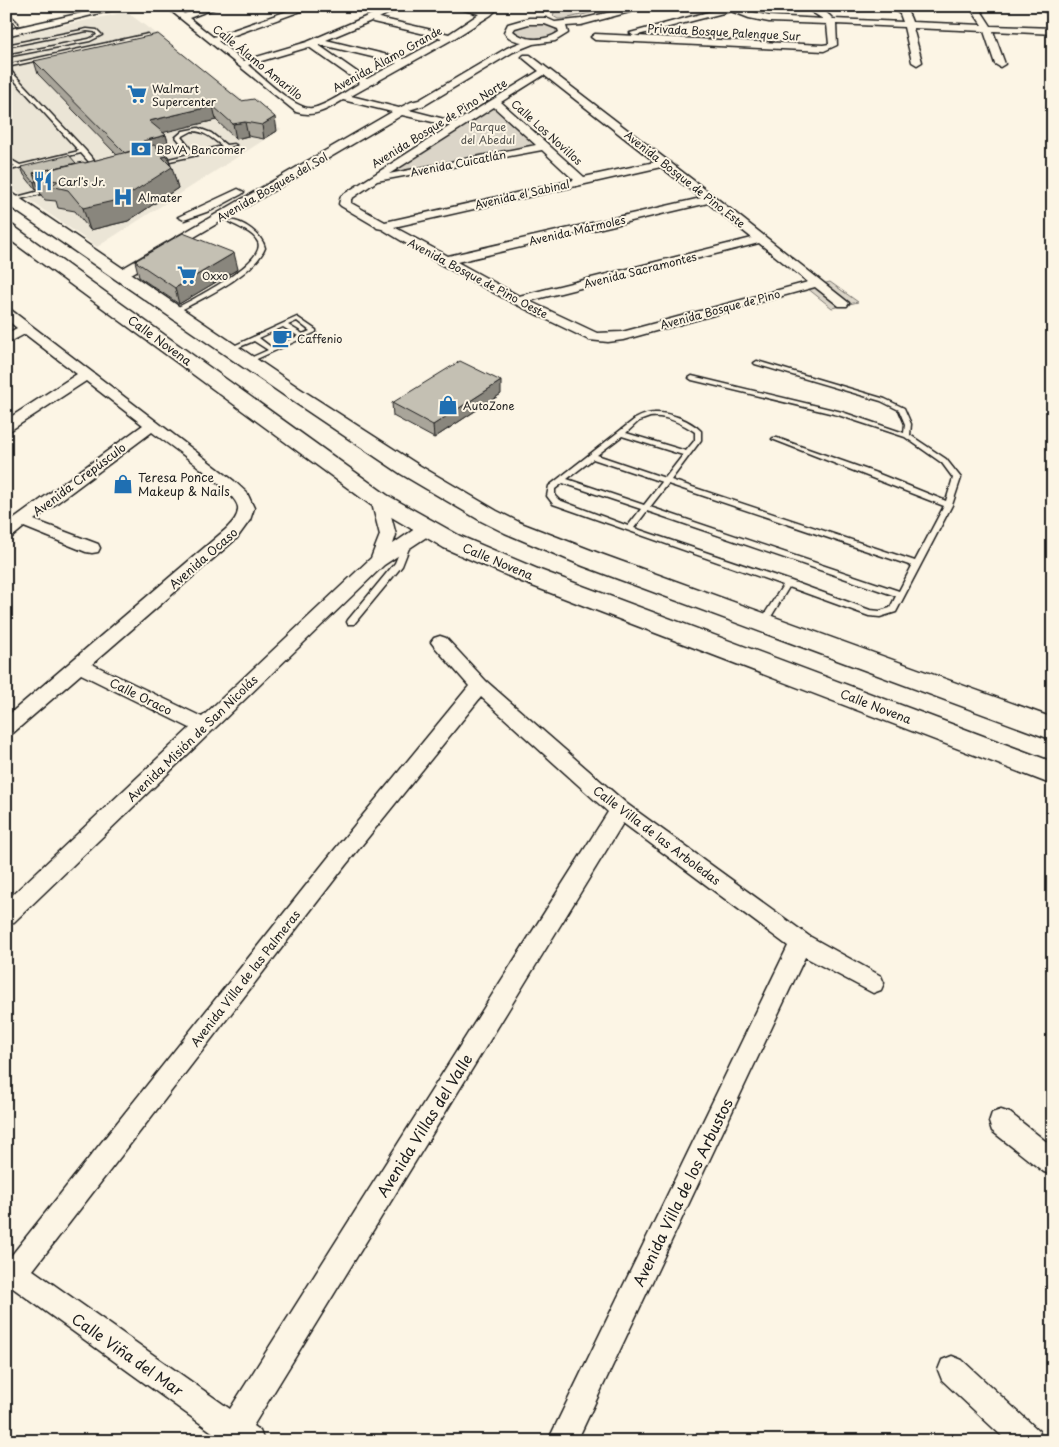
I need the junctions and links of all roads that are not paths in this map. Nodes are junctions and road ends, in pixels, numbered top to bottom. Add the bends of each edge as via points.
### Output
1 (98, 6) edge
2 (126, 6) edge
3 (169, 6) edge
4 (217, 6) edge
5 (312, 6) edge
6 (399, 6) edge
7 (454, 6) edge
8 (496, 6) edge
9 (648, 6) edge
10 (742, 6) edge
11 (748, 6) edge
12 (806, 6) edge
13 (893, 6) edge
14 (973, 6) edge
15 (1045, 6) edge
16 (728, 8) edge
17 (488, 13) junction
18 (9, 16) dead end
19 (182, 16) junction
20 (1053, 16) edge
21 (373, 19) junction
22 (780, 19) junction
23 (831, 20) junction
24 (529, 21) junction
25 (581, 22) junction
26 (555, 23) junction
27 (673, 23) junction
28 (17, 24) junction
29 (909, 24) junction
30 (6, 26) edge
31 (987, 27) junction
32 (564, 30) junction
33 (1053, 30) edge
34 (6, 33) edge
35 (148, 35) edge
36 (512, 36) junction
37 (450, 37) junction
38 (595, 37) dead end
39 (614, 38) junction
40 (212, 40) junction
41 (533, 41) junction
42 (314, 43) junction
43 (712, 43) junction
44 (6, 46) edge
45 (510, 50) junction
46 (6, 56) edge
47 (528, 57) dead end
48 (406, 62) junction
49 (917, 62) dead end
50 (243, 64) junction
51 (1000, 64) dead end
52 (6, 68) edge
53 (546, 70) junction
54 (367, 83) junction
55 (355, 90) junction
56 (342, 97) junction
57 (495, 102) junction
58 (414, 108) junction
59 (311, 112) joint
60 (462, 121) junction
61 (234, 145) edge
62 (545, 146) junction
63 (224, 147) junction
64 (347, 148) junction
65 (83, 151) junction
66 (193, 155) junction
67 (6, 158) edge
68 (664, 163) junction
69 (149, 166) edge
70 (19, 167) junction
71 (6, 170) edge
72 (269, 175) dead end
73 (97, 178) edge
74 (370, 181) junction
75 (582, 181) junction
76 (246, 187) dead end
77 (54, 189) edge
78 (9, 197) edge
79 (346, 198) joint
80 (711, 199) junction
81 (184, 217) dead end
82 (231, 221) junction
83 (381, 226) junction
84 (6, 229) edge
85 (762, 239) junction
86 (30, 245) junction
87 (444, 261) junction
88 (127, 277) junction
89 (817, 283) junction
90 (517, 300) junction
91 (842, 303) dead end
92 (175, 311) junction
93 (6, 313) edge
94 (284, 325) junction
95 (25, 328) junction
96 (302, 336) junction
97 (623, 336) joint
98 (254, 338) junction
99 (6, 340) edge
100 (230, 349) junction
101 (272, 350) junction
102 (248, 361) junction
103 (757, 363) dead end
104 (86, 375) junction
105 (692, 378) dead end
106 (152, 425) junction
107 (6, 427) edge
108 (620, 433) junction
109 (907, 436) junction
110 (775, 438) dead end
111 (687, 454) junction
112 (592, 456) junction
113 (562, 480) junction
114 (667, 480) junction
115 (379, 500) junction
116 (948, 505) junction
117 (646, 508) junction
118 (23, 521) junction
119 (428, 528) junction
120 (630, 528) junction
121 (6, 533) edge
122 (407, 543) junction
123 (92, 548) dead end
124 (378, 561) junction
125 (917, 565) junction
126 (788, 583) junction
127 (901, 595) junction
128 (351, 622) dead end
129 (763, 623) junction
130 (440, 642) dead end
131 (79, 665) junction
132 (480, 686) junction
133 (204, 726) junction
134 (6, 728) edge
135 (1053, 729) edge
136 (1053, 774) edge
137 (620, 810) junction
138 (6, 915) edge
139 (801, 943) junction
140 (873, 983) dead end
141 (1001, 1122) dead end
142 (1053, 1163) edge
143 (10, 1270) edge
144 (952, 1370) dead end
145 (237, 1437) edge
146 (562, 1441) edge
147 (1029, 1441) edge

1 - 28 street
2 - 34 street
3 - 19 street, Calle Álamo Amarillo
4 - 19 street
5 - 40 street
6 - 21 street
7 - 17 street
8 - 17 street, Avenida Álamo Grande
9 - 25 street
10 - 16 street
11 - 22 street
12 - 23 street
13 - 29 street via 904,12
14 - 31 street
15 - 20 street
16 - 22 street via 752,16
16 - 27 street
17 - 37 street, Avenida Álamo Grande
18 - 28 lane
19 - 40 street, Calle Álamo Amarillo
21 - 37 street
21 - 42 street
22 - 23 street
23 - 29 street
23 - 43 street, Privada Bosque Palenque Sur via 833,45 816,48
24 - 26 street
24 - 26 street via 544,11
24 - 36 street via 511,26 508,30
25 - 26 street
25 - 32 street
26 - 32 street
27 - 39 street
27 - 43 street
28 - 30 street
29 - 31 street
29 - 49 street
31 - 33 street
31 - 51 street
32 - 41 street via 558,37
35 - 52 lane
36 - 41 street
36 - 45 street
37 - 48 street, Avenida Álamo Grande
38 - 39 street, Privada Bosque Palenque Sur
39 - 43 street, Privada Bosque Palenque Sur
40 - 50 street, Calle Álamo Amarillo
41 - 45 street, Avenida Bosques del Sol
42 - 48 street
42 - 50 street
42 - 54 street
44 - 46 lane via 87,30 100,35 90,40
45 - 58 street, Avenida Bosques del Sol
47 - 53 street, Avenida Bosque de Pino Este
48 - 54 street, Avenida Álamo Grande
50 - 59 street, Calle Álamo Amarillo via 293,106
52 - 65 lane
53 - 57 street, Avenida Bosque de Pino Norte
53 - 68 street, Avenida Bosque de Pino Este
54 - 55 street, Avenida Álamo Grande
55 - 56 street, Avenida Álamo Grande
55 - 58 street
56 - 58 street
56 - 59 street, Avenida Álamo Grande
57 - 60 street, Avenida Bosque de Pino Norte
57 - 62 street, Calle Los Novillos
58 - 60 street
58 - 64 street, Avenida Bosques del Sol
60 - 74 street, Avenida Bosque de Pino Norte
61 - 63 lane
62 - 74 street, Avenida Cuicatlán
62 - 75 street, Calle Los Novillos
63 - 66 lane
63 - 66 lane via 208,132 199,129 178,136
64 - 72 street via 319,148
64 - 82 street, Avenida Bosques del Sol
64 - 88 street, Avenida Bosques del Sol
65 - 70 lane
65 - 73 lane via 105,176
66 - 69 lane
67 - 70 lane
68 - 75 street, Avenida el Sabinal
68 - 80 street, Avenida Bosque de Pino Este
70 - 71 lane
74 - 79 street, Avenida Bosque de Pino Norte
75 - 83 street, Avenida el Sabinal
76 - 81 street
77 - 78 lane
78 - 88 main road
79 - 83 street, Avenida Bosque de Pino Oeste via 347,207
80 - 85 street, Avenida Bosque de Pino Este
80 - 87 street, Avenida Mármoles
82 - 88 street, Avenida Bosques del Sol
82 - 92 lane via 259,238 260,255 243,271
83 - 87 street, Avenida Bosque de Pino Oeste
84 - 86 main road, Calle Novena
85 - 89 street, Avenida Bosque de Pino Este
85 - 90 street, Avenida Sacramontes
86 - 88 main road via 50,252 82,273 106,280
86 - 115 main road, Calle Novena
87 - 90 street, Avenida Bosque de Pino Oeste
88 - 92 main road
89 - 91 street, Avenida Bosque de Pino Este
89 - 97 street, Avenida Bosque de Pino
90 - 97 street, Avenida Bosque de Pino Oeste via 585,334 608,338
92 - 100 main road
93 - 95 street, Avenida Ocaso
94 - 96 lane
94 - 96 lane via 297,319 314,331
94 - 98 lane
95 - 99 street
95 - 104 street, Avenida Ocaso
96 - 101 lane
98 - 100 lane
98 - 101 lane
100 - 102 main road
101 - 102 lane
102 - 129 main road via 409,469 489,516 592,560
103 - 109 lane via 882,400 902,409 908,424
104 - 106 street, Avenida Ocaso
104 - 107 street
105 - 109 lane via 840,413
106 - 118 street, Avenida Crepúsculo
106 - 131 street, Avenida Ocaso via 229,484 246,503 247,511 231,534
108 - 111 lane
108 - 111 lane via 649,414 667,417 692,425 698,431 698,440
108 - 112 lane
109 - 116 lane via 944,461 957,478
110 - 116 lane
111 - 114 lane
112 - 113 lane
112 - 114 lane
113 - 117 lane
113 - 120 lane via 552,488 551,496 556,502
114 - 117 lane
114 - 125 lane
115 - 119 main road, Calle Novena
115 - 124 street, Avenida Misión de San Nicolás via 388,535
116 - 125 lane
117 - 120 lane
117 - 127 lane
118 - 121 street, Avenida Crepúsculo
118 - 123 street
119 - 122 street, Avenida Misión de San Nicolás
119 - 136 main road, Calle Novena via 496,562
120 - 126 lane
122 - 124 street, Avenida Misión de San Nicolás
122 - 128 lane via 399,564
124 - 133 street, Avenida Misión de San Nicolás
125 - 127 lane
126 - 127 lane via 869,613 893,610
126 - 129 lane
129 - 135 main road
130 - 132 street, Calle Villa de las Arboledas
131 - 133 street, Calle Oraco
131 - 134 street, Avenida Ocaso
132 - 137 street, Calle Villa de las Arboledas
132 - 143 street, Avenida Villa de las Palmeras
133 - 138 street, Avenida Misión de San Nicolás
137 - 139 street, Calle Villa de las Arboledas
137 - 145 street, Avenida Villas del Valle
139 - 140 street, Calle Villa de las Arboledas
139 - 146 street, Avenida Villa de los Arbustos
141 - 142 street
143 - 145 street, Calle Viña del Mar
144 - 147 street

